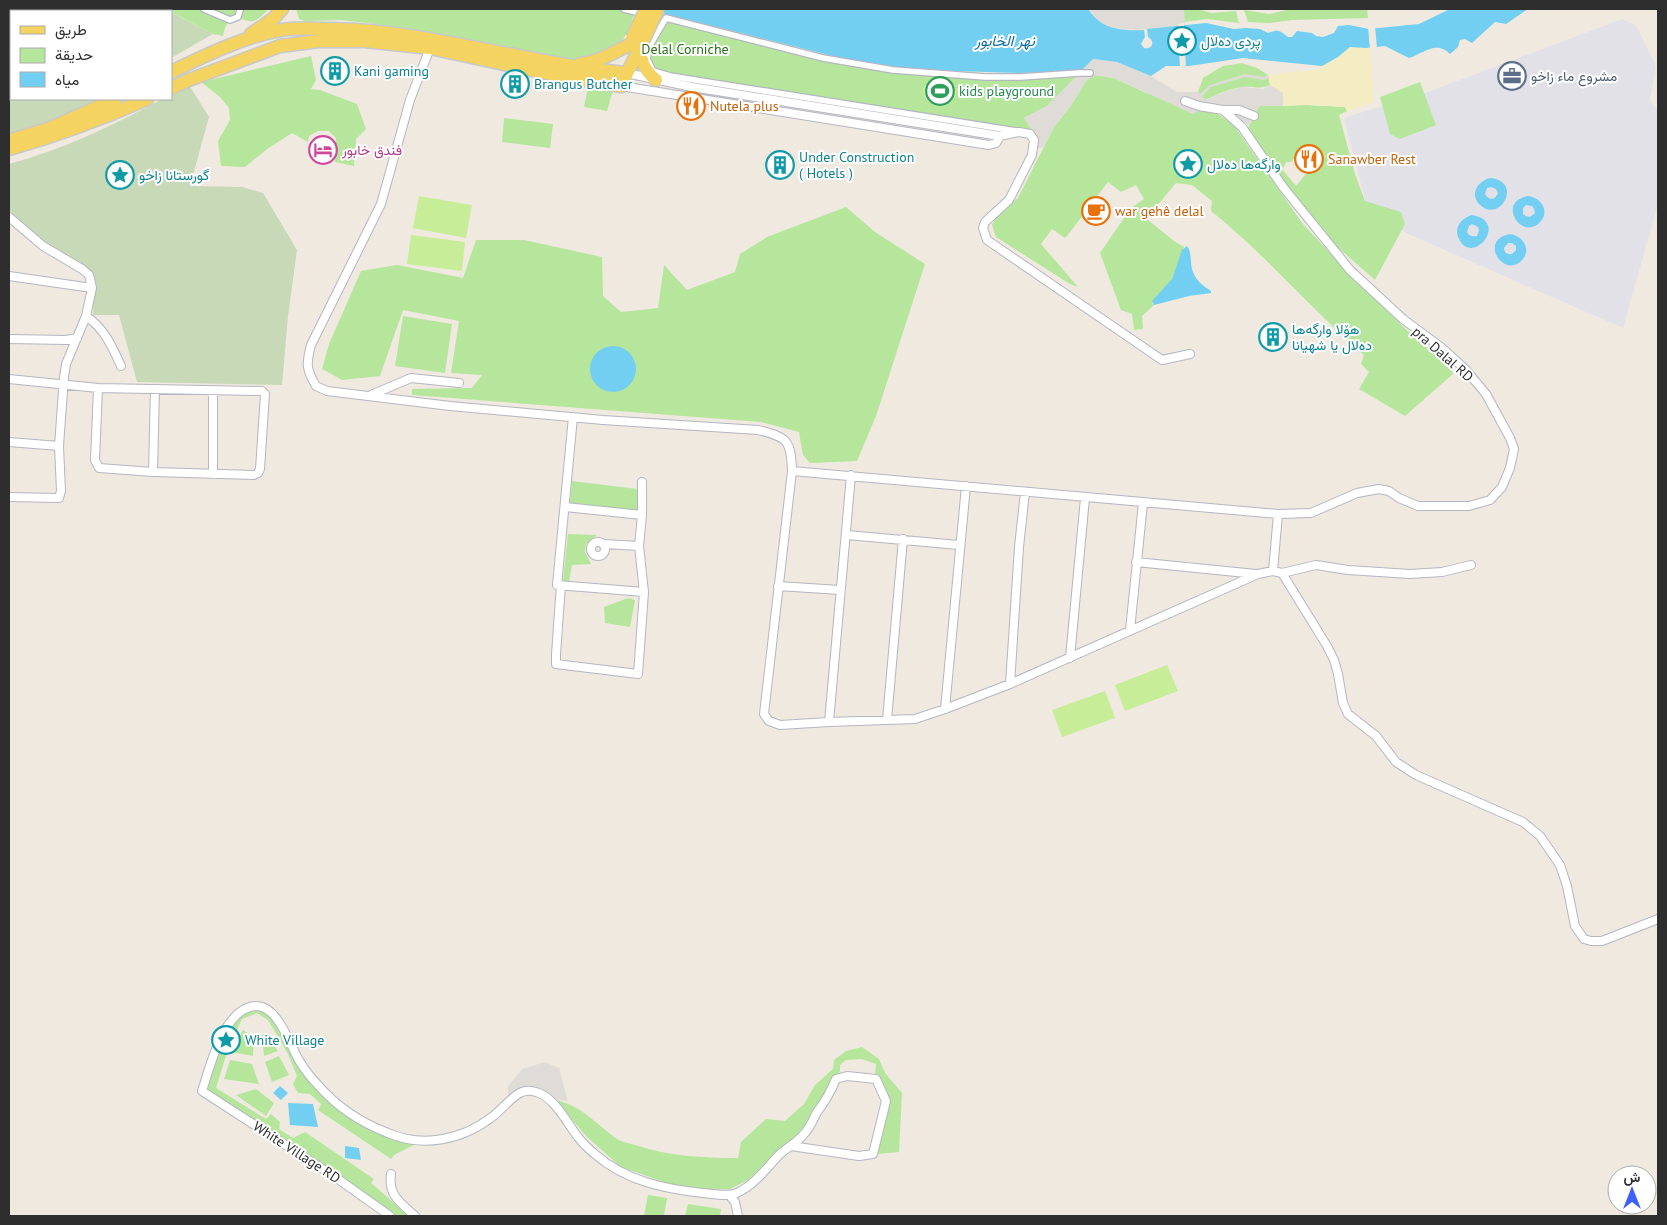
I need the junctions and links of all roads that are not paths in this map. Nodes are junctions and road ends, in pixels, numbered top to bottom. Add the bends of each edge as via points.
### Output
1 (204, 9) edge
2 (282, 9) edge
3 (288, 9) edge
4 (624, 9) edge
5 (646, 9) edge
6 (240, 10) dead end
7 (662, 14) edge
8 (284, 30) junction
9 (238, 43) junction
10 (636, 43) junction
11 (277, 48) junction
12 (430, 48) junction
13 (571, 65) junction
14 (172, 72) edge
15 (1090, 73) dead end
16 (618, 79) junction
17 (656, 80) junction
18 (692, 87) junction
19 (172, 88) edge
20 (689, 97) junction
21 (114, 100) edge
22 (145, 100) edge
23 (1185, 101) dead end
24 (1223, 110) junction
25 (1254, 116) dead end
26 (1019, 132) junction
27 (1000, 136) junction
28 (9, 141) edge
29 (9, 149) edge
30 (9, 217) edge
31 (9, 276) edge
32 (92, 288) junction
33 (86, 316) junction
34 (9, 338) edge
35 (77, 338) junction
36 (1190, 354) dead end
37 (121, 366) dead end
38 (9, 379) edge
39 (459, 382) dead end
40 (63, 384) junction
41 (98, 388) junction
42 (155, 389) junction
43 (213, 391) junction
44 (369, 396) junction
45 (573, 417) junction
46 (9, 442) edge
47 (58, 446) junction
48 (792, 471) junction
49 (153, 472) junction
50 (213, 474) junction
51 (851, 475) junction
52 (642, 482) dead end
53 (966, 486) junction
54 (1025, 492) junction
55 (9, 497) edge
56 (1085, 498) junction
57 (1143, 503) junction
58 (565, 507) junction
59 (1278, 514) junction
60 (642, 516) junction
61 (847, 535) junction
62 (903, 539) junction
63 (604, 544) dead end
64 (959, 545) junction
65 (640, 546) junction
66 (1136, 562) junction
67 (1470, 566) dead end
68 (1273, 571) junction
69 (1282, 573) junction
70 (1258, 574) junction
71 (561, 585) junction
72 (778, 586) junction
73 (840, 590) junction
74 (644, 592) junction
75 (1130, 630) junction
76 (1070, 658) junction
77 (1010, 684) junction
78 (945, 709) junction
79 (887, 720) junction
80 (829, 722) junction
81 (1658, 919) edge
82 (791, 1146) junction
83 (391, 1174) dead end
84 (729, 1194) junction
85 (390, 1216) edge
86 (416, 1216) edge
87 (738, 1216) edge

1 - 6 street via 230,20 238,17
2 - 9 main road
3 - 8 main road
4 - 7 street
5 - 10 main road, bridge
7 - 10 main road, bridge
7 - 15 street via 823,58 893,70 985,77
7 - 26 street via 647,59 653,71
8 - 9 main road via 258,34
8 - 11 main road
8 - 13 main road via 396,33
9 - 14 main road
10 - 13 main road via 588,63
10 - 16 main road
10 - 17 main road via 642,63
11 - 12 main road via 319,41 365,41
11 - 19 main road
12 - 16 main road via 560,76
12 - 44 street via 410,100 380,204 311,345 307,360 309,374 316,386
13 - 16 main road
16 - 17 street
16 - 20 street
17 - 18 street
18 - 20 street
18 - 27 street
20 - 27 street via 989,145 996,144
21 - 28 main road via 48,129
22 - 29 main road via 55,136
23 - 24 street
24 - 25 street via 1239,110
24 - 59 street, pra Dalal RD via 1242,127 1283,187 1350,270 1403,319 1442,348 1476,382 1486,394 1514,449 1502,486 1490,500 1470,506 1418,506 1379,489 1357,493 1311,513
26 - 27 street
26 - 36 street via 1030,134 1034,140 1032,155 1009,200 985,222 983,228 987,240 1162,360
30 - 32 street via 43,246 82,269 89,276
31 - 32 street
32 - 33 street
33 - 35 street
33 - 37 street via 102,330
34 - 35 street
35 - 40 street via 66,364
38 - 40 street
39 - 44 street via 411,378
40 - 41 street
40 - 47 street
41 - 42 street
41 - 49 street via 96,460 99,468
42 - 43 street
42 - 49 street
43 - 50 street
43 - 50 street via 257,390 265,394 260,470 254,475
44 - 45 street
45 - 48 street via 773,433 785,440 791,450
45 - 58 street
46 - 47 street
47 - 55 street via 59,498
48 - 51 street, pra Dalal RD
48 - 72 street
49 - 50 street
51 - 53 street, pra Dalal RD
51 - 61 street
52 - 60 street
53 - 54 street, pra Dalal RD
53 - 64 street
54 - 56 street, pra Dalal RD
54 - 77 street
56 - 57 street, pra Dalal RD
56 - 76 street
57 - 59 street, pra Dalal RD
57 - 66 street
58 - 60 street
58 - 71 street via 557,585
59 - 68 street
60 - 65 street
61 - 62 street
61 - 73 street
62 - 64 street
62 - 79 street
63 - 65 street
64 - 78 street
65 - 74 street
66 - 70 street
66 - 75 street
67 - 69 street via 1410,574 1316,565
68 - 69 street
68 - 70 street
69 - 81 street via 1334,660 1348,714 1376,736 1396,762 1423,778 1523,822 1540,836 1560,865 1575,926 1584,939 1602,941
70 - 75 street
71 - 74 street
71 - 74 street via 556,664 638,674
72 - 73 street
72 - 80 street via 764,714 769,721 780,725
73 - 80 street
75 - 76 street
76 - 77 street
77 - 78 street
78 - 79 street via 915,719
79 - 80 street
82 - 82 street via 859,1156 873,1154 886,1101 876,1079 847,1076 836,1079 810,1127
82 - 84 street via 752,1184
83 - 86 street via 393,1194
84 - 85 street, White Village RD via 673,1190 618,1171 579,1140 549,1100 533,1091 517,1094 479,1126 451,1137 420,1142 394,1136 367,1124 313,1080 275,1016 257,1006 244,1010 227,1026 220,1039 202,1091 338,1178
84 - 87 street via 735,1202

